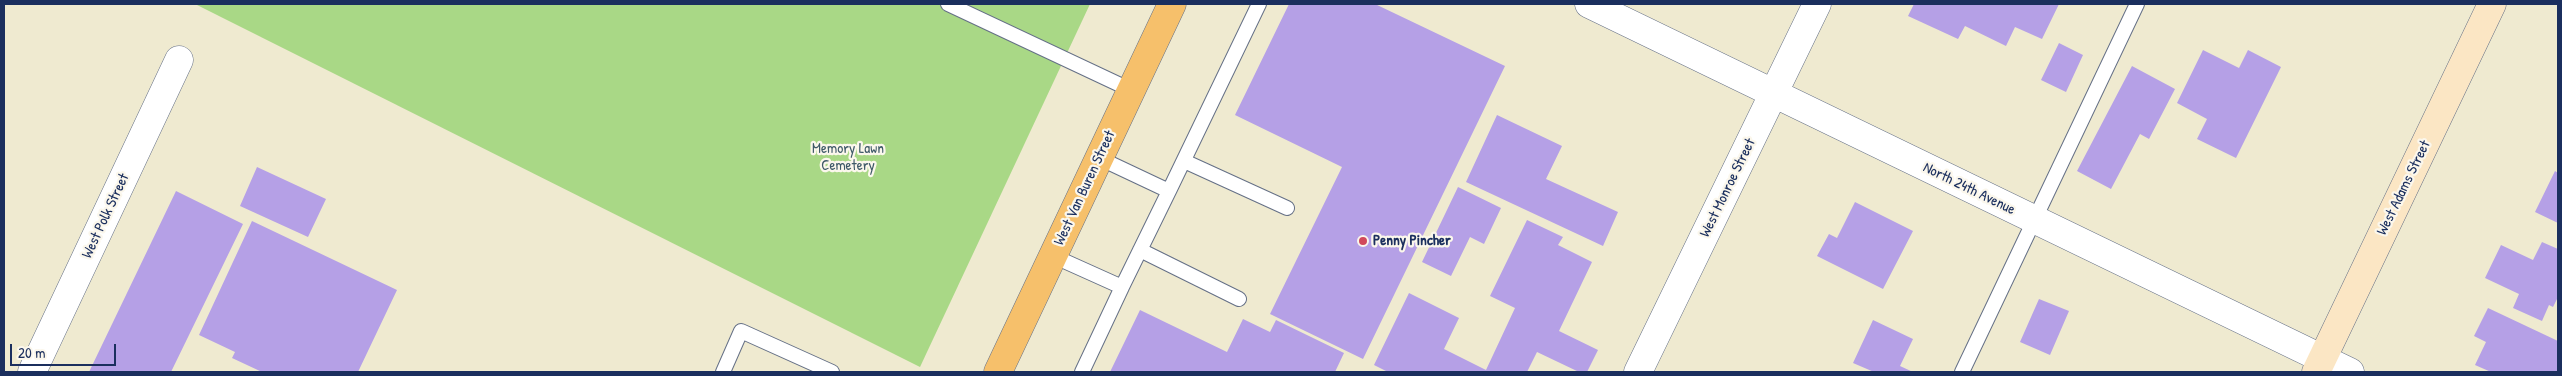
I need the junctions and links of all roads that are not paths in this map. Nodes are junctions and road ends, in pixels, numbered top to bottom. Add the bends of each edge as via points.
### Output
1 (948, 4) edge
2 (1172, 4) edge
3 (1259, 4) edge
4 (1589, 4) edge
5 (1817, 4) edge
6 (2137, 4) edge
7 (2492, 4) edge
8 (179, 60) dead end
9 (1131, 90) junction
10 (1774, 94) junction
11 (1099, 158) junction
12 (1184, 161) junction
13 (1169, 192) junction
14 (1287, 208) dead end
15 (2034, 220) junction
16 (1140, 250) junction
17 (1053, 256) junction
18 (1122, 287) junction
19 (1239, 298) dead end
20 (2320, 366) edge
21 (32, 372) edge
22 (723, 372) edge
23 (832, 372) edge
24 (998, 372) edge
25 (1082, 372) edge
26 (1638, 372) edge
27 (1962, 372) edge
28 (2350, 372) edge

1 - 9 lane
2 - 9 main road, West Van Buren Street
3 - 12 lane
4 - 10 street, North 24th Avenue
5 - 10 street, West Monroe Street
6 - 15 lane
7 - 20 street, West Adams Street
8 - 21 street, West Polk Street
9 - 11 main road, West Van Buren Street
10 - 15 street, North 24th Avenue
10 - 26 street, West Monroe Street
11 - 13 lane
11 - 17 main road, West Van Buren Street
12 - 13 lane
12 - 14 lane
13 - 16 lane
15 - 20 street, North 24th Avenue
15 - 27 lane
16 - 18 lane
16 - 19 lane
17 - 18 lane
17 - 24 main road, West Van Buren Street
18 - 25 lane
20 - 28 street, North 24th Avenue
22 - 23 lane via 741,331

